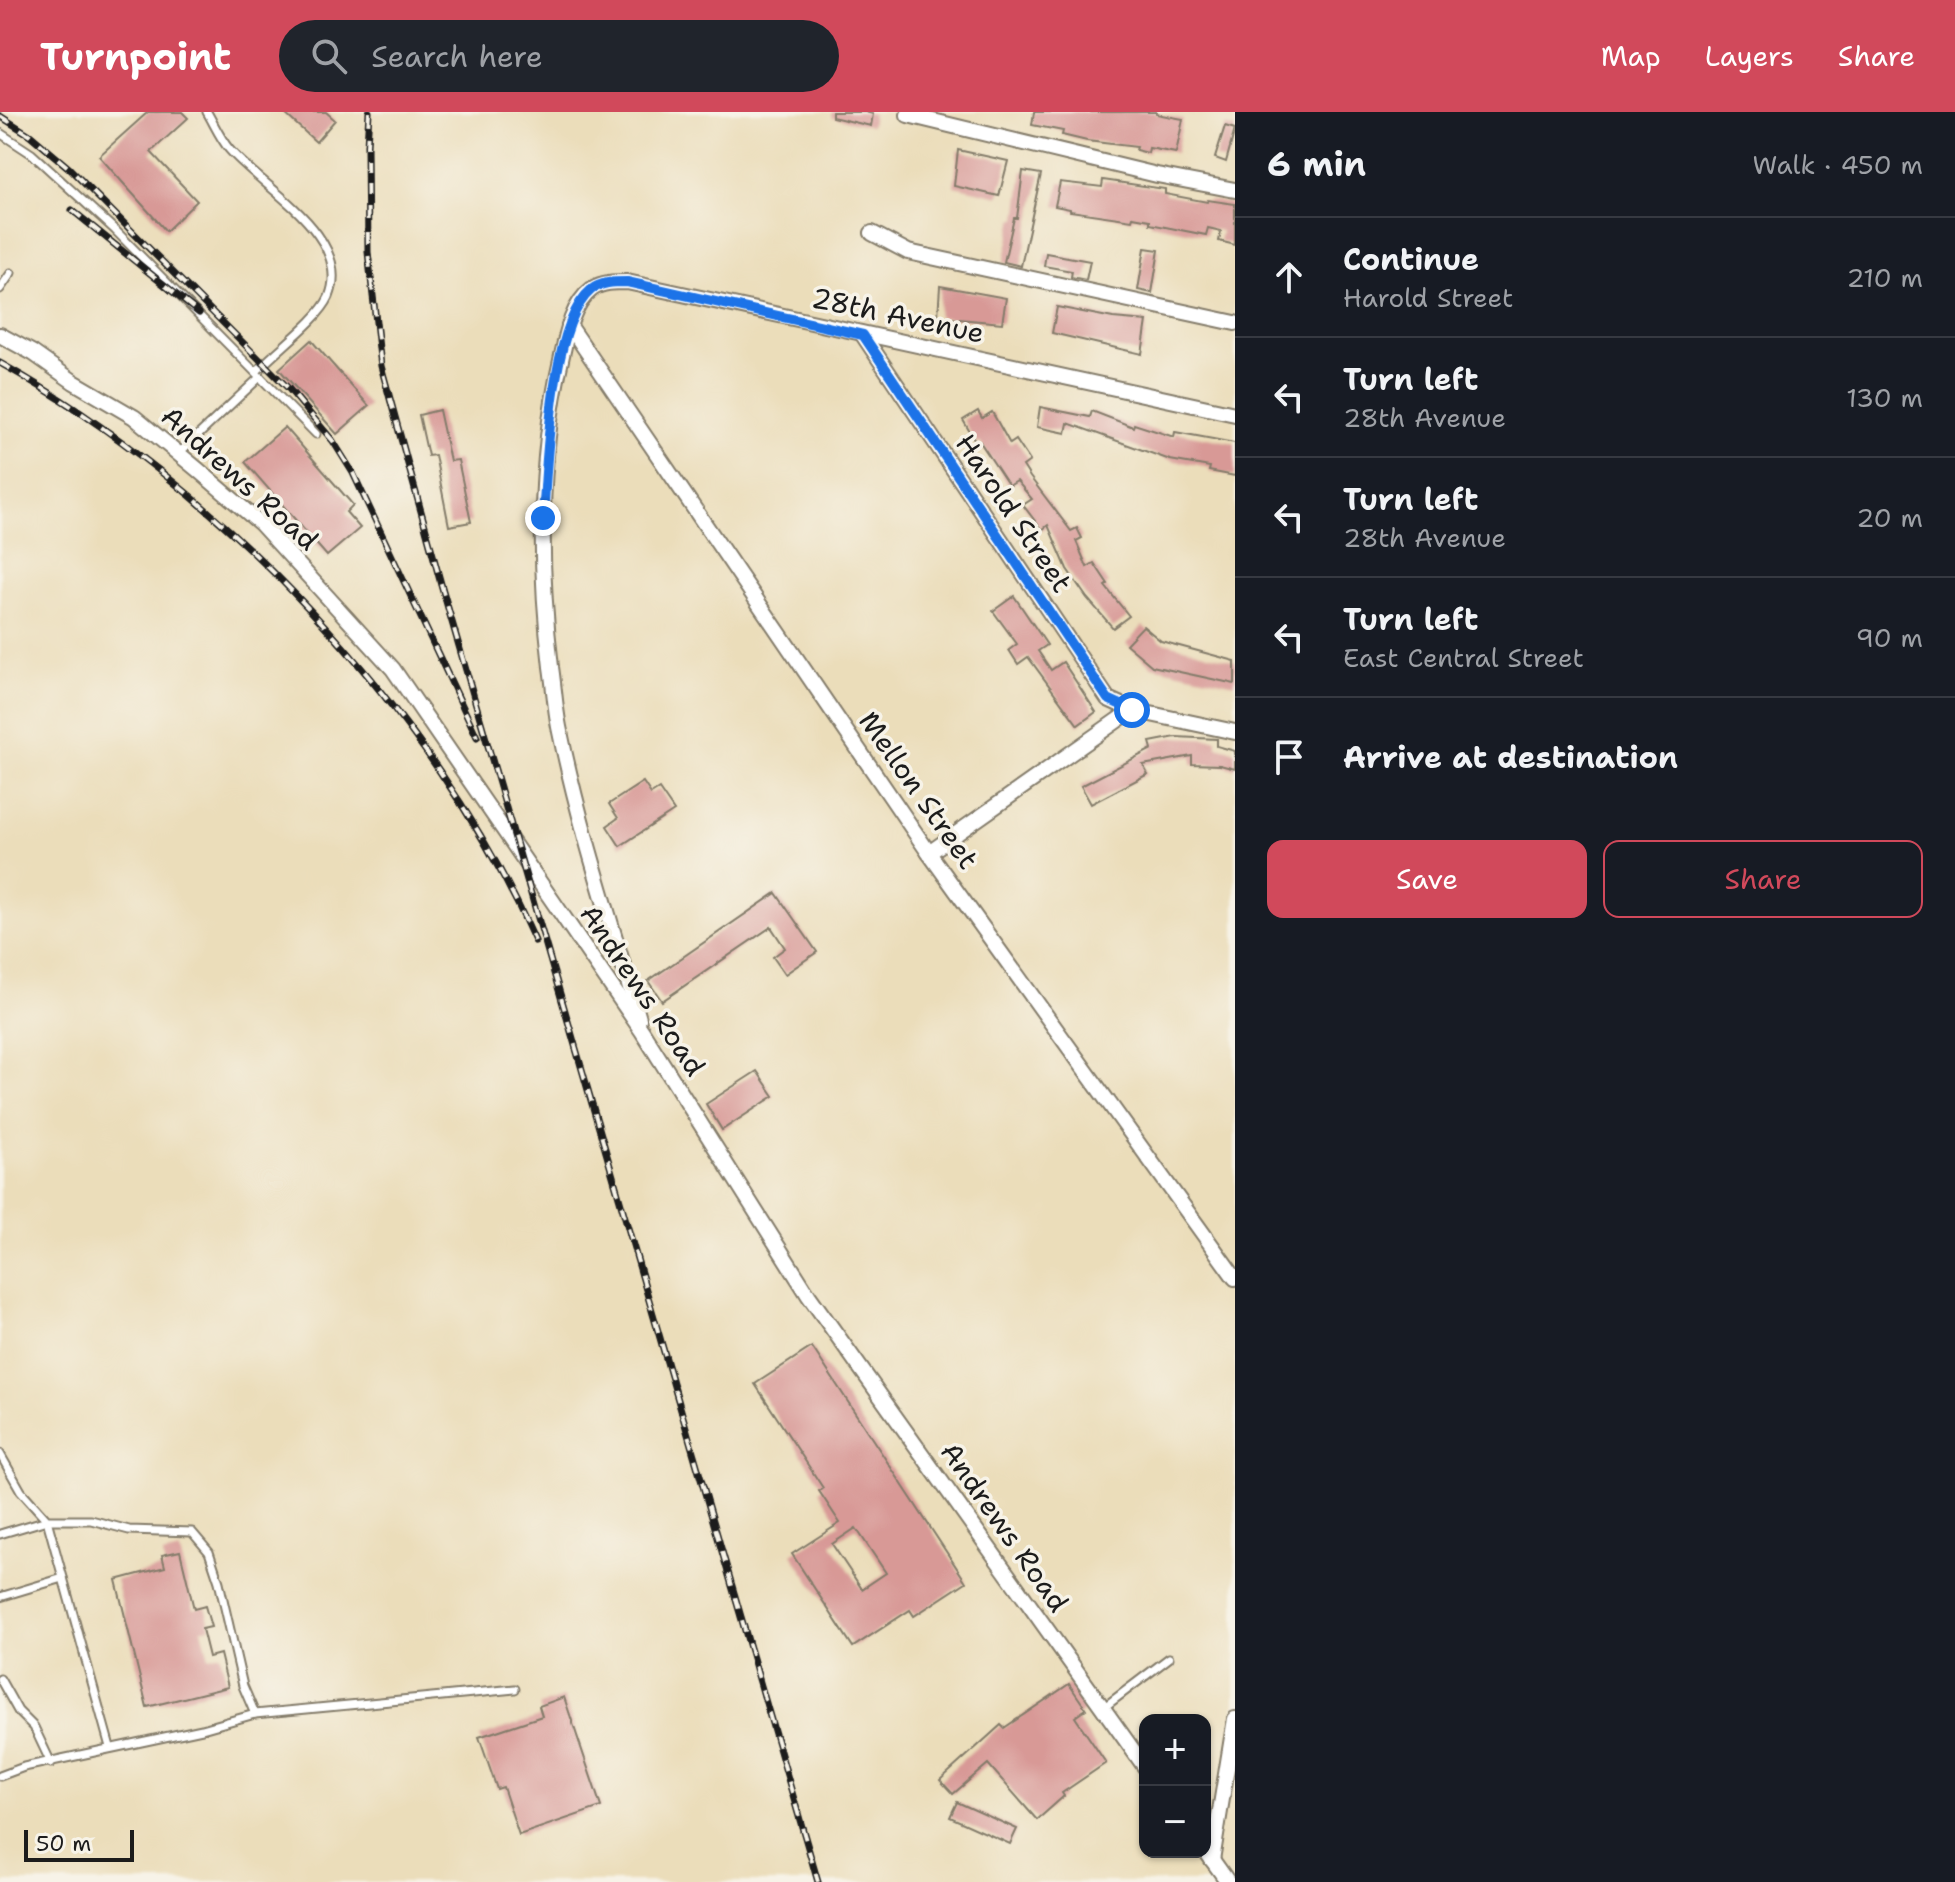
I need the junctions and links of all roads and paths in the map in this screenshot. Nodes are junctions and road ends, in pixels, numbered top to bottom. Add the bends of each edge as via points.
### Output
1 (207, 112) edge
2 (908, 115) dead end
3 (0, 133) edge
4 (1235, 190) edge
5 (872, 233) dead end
6 (11, 273) dead end
7 (0, 289) edge
8 (1235, 323) edge
9 (569, 325) junction
10 (0, 335) edge
11 (863, 335) junction
12 (258, 374) junction
13 (1235, 414) edge
14 (316, 434) dead end
15 (178, 454) junction
16 (1132, 710) junction
17 (1235, 732) edge
18 (929, 853) junction
19 (642, 1031) junction
20 (1235, 1278) edge
21 (0, 1454) edge
22 (47, 1520) junction
23 (0, 1534) edge
24 (63, 1578) junction
25 (0, 1597) edge
26 (1169, 1658) dead end
27 (0, 1679) edge
28 (515, 1689) dead end
29 (1103, 1708) junction
30 (255, 1714) junction
31 (1235, 1719) edge
32 (110, 1747) junction
33 (1139, 1759) edge
34 (51, 1763) junction
35 (0, 1776) edge
36 (1211, 1840) edge
37 (1210, 1858) edge
38 (1228, 1882) edge

1 - 12 lane via 228,148 312,226 333,270 328,298 318,313
2 - 4 street
3 - 12 lane via 32,154 115,230
5 - 8 street via 908,252
6 - 7 lane
9 - 11 street, 28th Avenue via 593,288 627,282
9 - 18 street, Mellon Street
9 - 19 street, 28th Avenue via 552,399 543,518 544,610 562,740
10 - 15 street, Andrews Road via 134,417
11 - 13 street, 28th Avenue
11 - 16 street, Harold Street via 1108,699
12 - 14 lane
12 - 15 lane
15 - 19 street, Andrews Road via 261,524 393,669
16 - 17 street
16 - 18 street
18 - 20 street, Mellon Street
19 - 29 street, Andrews Road via 809,1296
21 - 22 lane via 21,1491
22 - 23 lane
22 - 24 lane
22 - 30 lane via 192,1532 209,1552
24 - 25 lane
24 - 32 lane
26 - 29 lane
27 - 34 lane via 34,1727
28 - 30 lane
29 - 33 street, Andrews Road
30 - 32 lane
31 - 36 street
32 - 34 lane
34 - 35 lane
37 - 38 street

